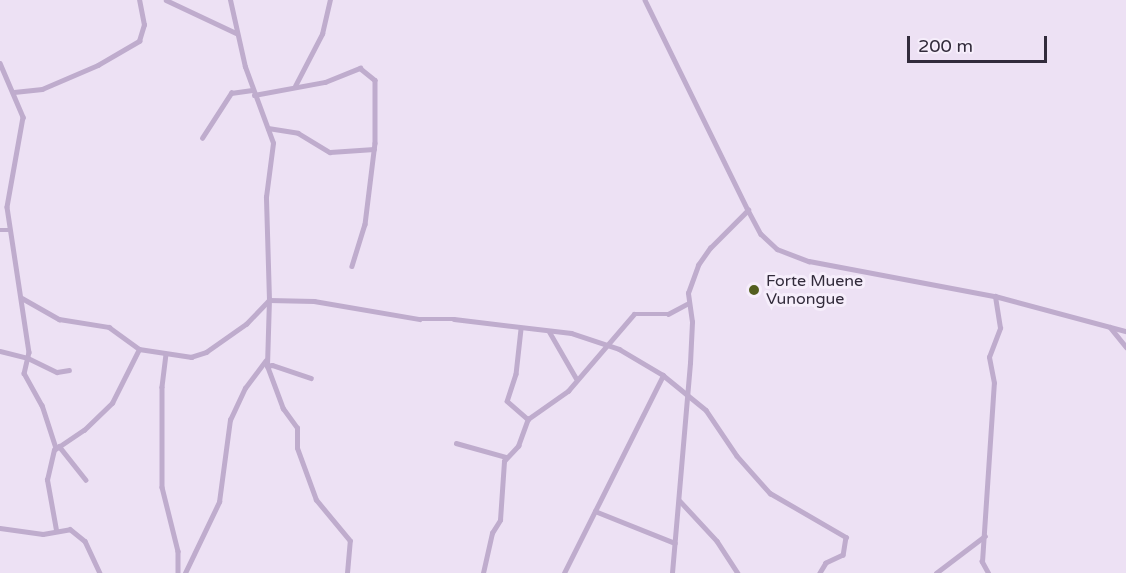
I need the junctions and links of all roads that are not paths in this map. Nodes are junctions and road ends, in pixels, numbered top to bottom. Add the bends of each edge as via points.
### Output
1 (139, 0) edge
2 (166, 0) edge
3 (230, 0) edge
4 (330, 0) edge
5 (645, 0) edge
6 (236, 33) junction
7 (0, 63) edge
8 (295, 86) junction
9 (14, 92) junction
10 (253, 92) junction
11 (268, 128) junction
12 (202, 138) dead end
13 (374, 149) junction
14 (748, 210) junction
15 (0, 230) edge
16 (9, 230) junction
17 (352, 266) dead end
18 (994, 296) junction
19 (22, 298) junction
20 (269, 300) junction
21 (687, 304) junction
22 (1110, 327) junction
23 (521, 329) junction
24 (549, 331) junction
25 (1126, 331) edge
26 (608, 346) junction
27 (1126, 347) edge
28 (139, 349) junction
29 (0, 351) edge
30 (166, 354) junction
31 (28, 358) junction
32 (266, 364) junction
33 (69, 370) dead end
34 (663, 375) junction
35 (311, 378) dead end
36 (576, 378) junction
37 (686, 396) junction
38 (528, 419) junction
39 (456, 443) dead end
40 (57, 447) junction
41 (506, 457) junction
42 (86, 480) dead end
43 (680, 501) junction
44 (594, 511) junction
45 (0, 528) edge
46 (56, 530) junction
47 (985, 536) junction
48 (675, 543) junction
49 (99, 570) edge
50 (91, 573) edge
51 (178, 573) edge
52 (185, 573) edge
53 (347, 573) edge
54 (483, 573) edge
55 (564, 573) edge
56 (672, 573) edge
57 (738, 573) edge
58 (820, 573) edge
59 (936, 573) edge
60 (988, 573) edge

1 - 9 street via 144,25 139,41 98,65 42,89
2 - 6 street
3 - 6 street
4 - 8 street via 322,34
5 - 14 street
6 - 10 street
7 - 9 street
8 - 10 street
8 - 13 street via 325,82 360,68 374,77
9 - 16 street via 23,123 8,194
10 - 11 street
10 - 12 street via 231,93
11 - 13 street via 298,133 330,152
11 - 20 street via 274,158 266,197
13 - 17 street via 365,224
14 - 18 street via 767,241 790,256
14 - 21 street via 698,265
15 - 16 street
16 - 19 street
18 - 22 street
18 - 47 street via 1000,328 989,357 994,383 984,495
19 - 28 street via 59,320 108,327
19 - 31 street
20 - 23 street via 314,301 419,319 453,319
20 - 30 street via 246,324 206,352 191,357
20 - 32 street
21 - 26 street via 668,314 634,314
21 - 37 street via 692,322
22 - 25 street
22 - 27 street
23 - 24 street
23 - 38 street via 516,374 507,401
24 - 26 street
24 - 36 street
26 - 34 street
26 - 36 street
28 - 30 street
28 - 40 street via 112,403 84,430
29 - 31 street
30 - 51 street via 162,387 162,487 178,551
31 - 33 street via 57,372
31 - 40 street via 25,376 42,405
32 - 35 street
32 - 52 street via 245,388 230,420 219,502
32 - 53 street via 283,409 297,428 297,448 316,500 350,541
34 - 37 street
34 - 44 street
36 - 38 street via 568,391
37 - 43 street
37 - 58 street via 706,410 728,444 768,491 846,537 848,543 840,559 826,563
38 - 41 street via 518,446
39 - 41 street
40 - 42 street
40 - 46 street via 47,480
41 - 54 street via 500,520 492,533
43 - 48 street
43 - 57 street via 717,541
44 - 48 street
44 - 55 street
45 - 46 street via 23,534
46 - 49 street via 75,531
47 - 59 street
47 - 60 street via 981,562
48 - 56 street
49 - 50 street

